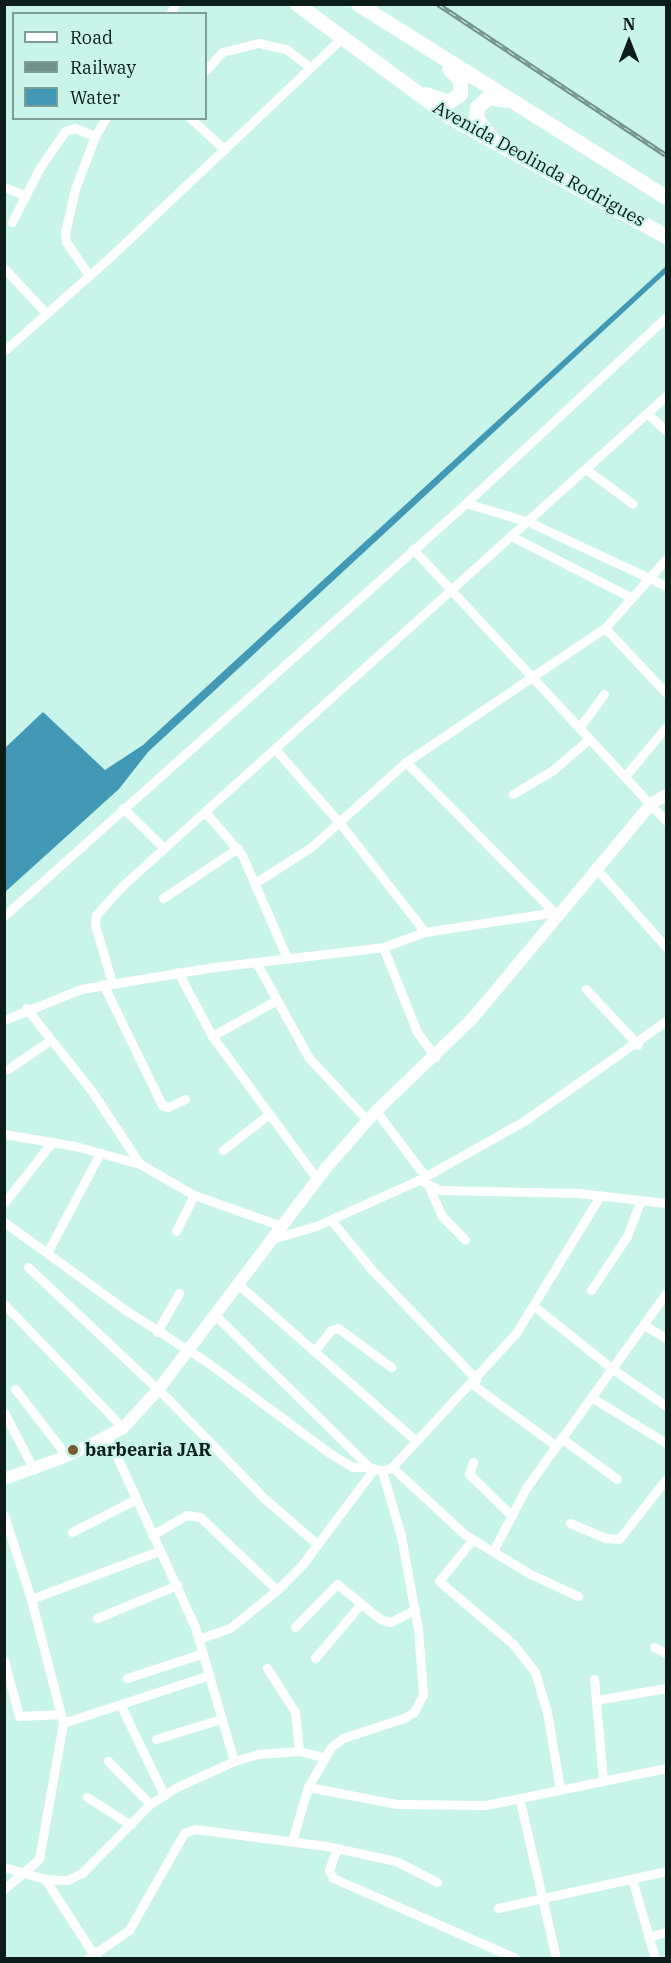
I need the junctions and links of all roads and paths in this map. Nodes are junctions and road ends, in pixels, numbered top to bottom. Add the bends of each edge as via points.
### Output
1 (297, 4) edge
2 (358, 4) edge
3 (342, 38) junction
4 (423, 48) junction
5 (311, 68) junction
6 (207, 69) edge
7 (399, 81) junction
8 (537, 117) junction
9 (105, 120) edge
10 (192, 120) edge
11 (95, 136) junction
12 (225, 150) junction
13 (512, 151) junction
14 (4, 187) edge
15 (24, 195) junction
16 (666, 197) edge
17 (12, 222) dead end
18 (666, 236) edge
19 (4, 268) edge
20 (89, 275) junction
21 (46, 313) junction
22 (666, 317) edge
23 (4, 351) edge
24 (666, 396) edge
25 (647, 413) junction
26 (666, 431) edge
27 (587, 470) junction
28 (466, 503) junction
29 (633, 504) dead end
30 (529, 522) junction
31 (513, 537) junction
32 (413, 549) junction
33 (666, 559) edge
34 (649, 578) junction
35 (666, 586) edge
36 (452, 591) junction
37 (632, 598) junction
38 (605, 628) junction
39 (533, 677) junction
40 (666, 693) edge
41 (604, 694) dead end
42 (666, 727) edge
43 (579, 728) junction
44 (589, 739) junction
45 (275, 749) junction
46 (406, 762) junction
47 (626, 775) junction
48 (513, 794) dead end
49 (666, 795) edge
50 (651, 804) junction
51 (123, 808) junction
52 (206, 813) junction
53 (666, 821) edge
54 (339, 822) junction
55 (164, 847) junction
56 (238, 848) junction
57 (596, 868) junction
58 (255, 883) junction
59 (164, 898) dead end
60 (558, 911) junction
61 (4, 916) edge
62 (425, 932) junction
63 (666, 946) edge
64 (383, 947) junction
65 (287, 958) junction
66 (256, 962) junction
67 (178, 972) junction
68 (107, 984) junction
69 (586, 989) dead end
70 (275, 1001) junction
71 (26, 1008) junction
72 (4, 1020) edge
73 (666, 1021) edge
74 (212, 1036) junction
75 (49, 1041) junction
76 (638, 1045) junction
77 (435, 1057) junction
78 (8, 1069) dead end
79 (185, 1100) dead end
80 (269, 1114) junction
81 (372, 1116) junction
82 (4, 1134) edge
83 (52, 1142) junction
84 (224, 1150) dead end
85 (100, 1153) junction
86 (140, 1164) junction
87 (422, 1178) junction
88 (317, 1179) junction
89 (429, 1187) junction
90 (194, 1195) junction
91 (600, 1196) junction
92 (5, 1202) edge
93 (640, 1202) junction
94 (666, 1203) edge
95 (331, 1220) junction
96 (4, 1222) edge
97 (282, 1226) junction
98 (176, 1232) dead end
99 (272, 1239) junction
100 (465, 1240) dead end
101 (48, 1251) junction
102 (28, 1267) dead end
103 (238, 1284) junction
104 (591, 1290) dead end
105 (179, 1293) dead end
106 (666, 1293) edge
107 (4, 1304) edge
108 (534, 1306) junction
109 (215, 1315) junction
110 (644, 1325) junction
111 (158, 1332) junction
112 (666, 1338) edge
113 (188, 1350) junction
114 (314, 1351) junction
115 (391, 1367) dead end
116 (611, 1368) junction
117 (474, 1382) junction
118 (15, 1389) dead end
119 (158, 1390) junction
120 (591, 1397) junction
121 (666, 1406) edge
122 (4, 1412) edge
123 (123, 1428) junction
124 (108, 1437) junction
125 (416, 1441) junction
126 (559, 1442) junction
127 (666, 1443) edge
128 (67, 1456) junction
129 (473, 1462) dead end
130 (392, 1467) junction
131 (375, 1469) junction
132 (34, 1470) junction
133 (4, 1479) edge
134 (617, 1479) dead end
135 (666, 1479) edge
136 (134, 1500) junction
137 (4, 1515) edge
138 (512, 1515) junction
139 (570, 1523) dead end
140 (72, 1532) dead end
141 (152, 1535) junction
142 (473, 1539) junction
143 (317, 1544) junction
144 (159, 1551) junction
145 (492, 1551) junction
146 (177, 1585) junction
147 (277, 1590) junction
148 (578, 1596) dead end
149 (32, 1599) junction
150 (360, 1605) junction
151 (415, 1611) junction
152 (97, 1618) dead end
153 (295, 1627) dead end
154 (198, 1639) junction
155 (654, 1647) dead end
156 (666, 1653) edge
157 (201, 1654) junction
158 (315, 1658) dead end
159 (4, 1660) edge
160 (267, 1668) dead end
161 (209, 1676) junction
162 (127, 1678) dead end
163 (594, 1679) dead end
164 (666, 1688) edge
165 (596, 1700) junction
166 (121, 1706) junction
167 (62, 1719) junction
168 (221, 1719) junction
169 (156, 1739) dead end
170 (299, 1751) junction
171 (323, 1757) junction
172 (108, 1761) dead end
173 (234, 1761) junction
174 (666, 1768) edge
175 (603, 1779) junction
176 (308, 1787) junction
177 (560, 1788) junction
178 (164, 1794) junction
179 (87, 1797) dead end
180 (520, 1801) junction
181 (150, 1804) junction
182 (131, 1825) junction
183 (292, 1841) junction
184 (337, 1848) junction
185 (4, 1867) edge
186 (666, 1871) edge
187 (26, 1872) junction
188 (45, 1879) junction
189 (632, 1879) junction
190 (437, 1882) dead end
191 (4, 1889) edge
192 (541, 1900) junction
193 (498, 1908) dead end
194 (666, 1932) edge
195 (648, 1937) junction
196 (92, 1958) edge
197 (515, 1959) edge
198 (556, 1959) edge
199 (655, 1959) edge

1 - 3 highway, Avenida Deolinda Rodrigues
2 - 4 highway, Avenida Deolinda Rodrigues
3 - 5 street
3 - 7 highway, Avenida Deolinda Rodrigues
4 - 7 highway via 456,74 460,94 448,102
4 - 8 highway, Avenida Deolinda Rodrigues
5 - 6 street via 286,49 259,43 222,52
5 - 12 street
7 - 13 highway, Avenida Deolinda Rodrigues via 450,117
8 - 13 highway via 495,97 481,101 476,119 481,128
8 - 16 highway, Avenida Deolinda Rodrigues
9 - 11 street
10 - 12 street
11 - 15 street via 75,128 65,131
11 - 20 street via 65,233 66,242
12 - 20 street
13 - 18 highway, Avenida Deolinda Rodrigues
14 - 15 street
15 - 17 street
19 - 21 street
20 - 21 street
21 - 23 street
22 - 28 street
24 - 25 street
25 - 26 street
25 - 27 street
27 - 29 street
27 - 30 street
28 - 30 street
28 - 32 street
30 - 31 street
30 - 34 street
31 - 36 street
31 - 37 street
32 - 36 street
32 - 51 street
33 - 34 street
34 - 35 street
34 - 37 street
36 - 39 street
36 - 45 street
37 - 38 street
38 - 39 street
38 - 40 street
39 - 43 street
39 - 46 street
41 - 43 street
42 - 47 street
43 - 44 street
44 - 47 street
44 - 48 street via 553,770
45 - 52 street
45 - 54 street
46 - 54 street
46 - 60 street
47 - 50 street
49 - 50 street
50 - 53 street
50 - 57 street
51 - 55 street
51 - 61 street
52 - 55 street
52 - 56 street
54 - 58 street via 310,848
54 - 62 street
55 - 68 street via 96,915
56 - 58 street
56 - 59 street
57 - 60 street
57 - 63 street
58 - 65 street
60 - 62 street
60 - 77 street
62 - 64 street
64 - 65 street
64 - 77 street via 417,1032
65 - 66 street
66 - 67 street
66 - 70 street
67 - 68 street
67 - 74 street
68 - 71 street
68 - 79 street via 162,1105 168,1107
69 - 76 street
70 - 74 street
70 - 81 street via 309,1058
71 - 72 street
71 - 75 street
73 - 76 street
74 - 80 street
75 - 78 street
75 - 86 street via 91,1090
76 - 87 street via 524,1121
77 - 81 street
80 - 84 street
80 - 88 street
81 - 87 street
81 - 88 street
82 - 83 street
83 - 85 street
83 - 92 street
85 - 86 street
85 - 101 street
86 - 90 street
87 - 89 street
87 - 95 street
88 - 97 street
89 - 91 street
89 - 100 street via 442,1216
90 - 97 street
90 - 98 street
91 - 93 street
91 - 108 street
93 - 94 street
93 - 104 street via 627,1236
95 - 99 street
95 - 117 street
96 - 101 street
97 - 99 street
99 - 103 street
101 - 111 street
102 - 119 street
103 - 109 street
103 - 114 street
105 - 111 street
106 - 110 street
107 - 123 street
108 - 116 street
108 - 117 street
109 - 113 street
109 - 131 street
110 - 112 street
110 - 116 street
111 - 113 street
113 - 119 street
113 - 131 street via 343,1462
114 - 115 street via 331,1330 338,1328
114 - 125 street
116 - 120 street
116 - 121 street
117 - 125 street
117 - 126 street
118 - 128 street
119 - 123 street
119 - 143 street via 264,1500
120 - 126 street
120 - 127 street
122 - 132 street
123 - 124 street
124 - 128 street
124 - 136 street
125 - 130 street
126 - 134 street
126 - 138 street
128 - 132 street
129 - 138 street via 469,1474
130 - 131 street
130 - 142 street via 446,1520
131 - 143 street
131 - 151 street via 401,1536
132 - 133 street
135 - 139 street via 619,1539 606,1538
136 - 140 street
136 - 141 street
137 - 149 street
138 - 145 street
141 - 144 street
141 - 147 street via 179,1517 200,1517
142 - 145 street
142 - 177 street via 439,1581 513,1644 535,1672 547,1712
143 - 147 street
144 - 146 street
144 - 149 street
145 - 148 street
146 - 152 street
146 - 154 street
147 - 154 street via 230,1628
149 - 167 street
150 - 151 street via 390,1622
150 - 153 street via 341,1586 333,1585
150 - 158 street
151 - 171 street via 424,1672 420,1704 391,1725 343,1738
154 - 157 street
155 - 156 street
157 - 161 street
157 - 162 street
159 - 167 street via 19,1716
160 - 170 street via 295,1712
161 - 166 street
161 - 168 street
163 - 165 street
164 - 165 street
165 - 175 street
166 - 167 street
166 - 178 street
167 - 187 street via 39,1859
168 - 169 street
168 - 173 street
170 - 171 street
170 - 173 street via 259,1754
171 - 176 street
172 - 181 street
173 - 178 street
174 - 175 street
175 - 177 street
176 - 180 street via 397,1804 486,1805
176 - 183 street
177 - 180 street
178 - 181 street
179 - 182 street
180 - 192 street
181 - 182 street
182 - 188 street via 82,1873 67,1880
183 - 184 street
183 - 196 street via 207,1829 187,1831 138,1918
184 - 190 street via 406,1864
184 - 197 street via 329,1870 333,1878
185 - 187 street
186 - 189 street
187 - 188 street
187 - 191 street
188 - 196 street
189 - 192 street
189 - 195 street
192 - 193 street
192 - 198 street
194 - 195 street
195 - 199 street

